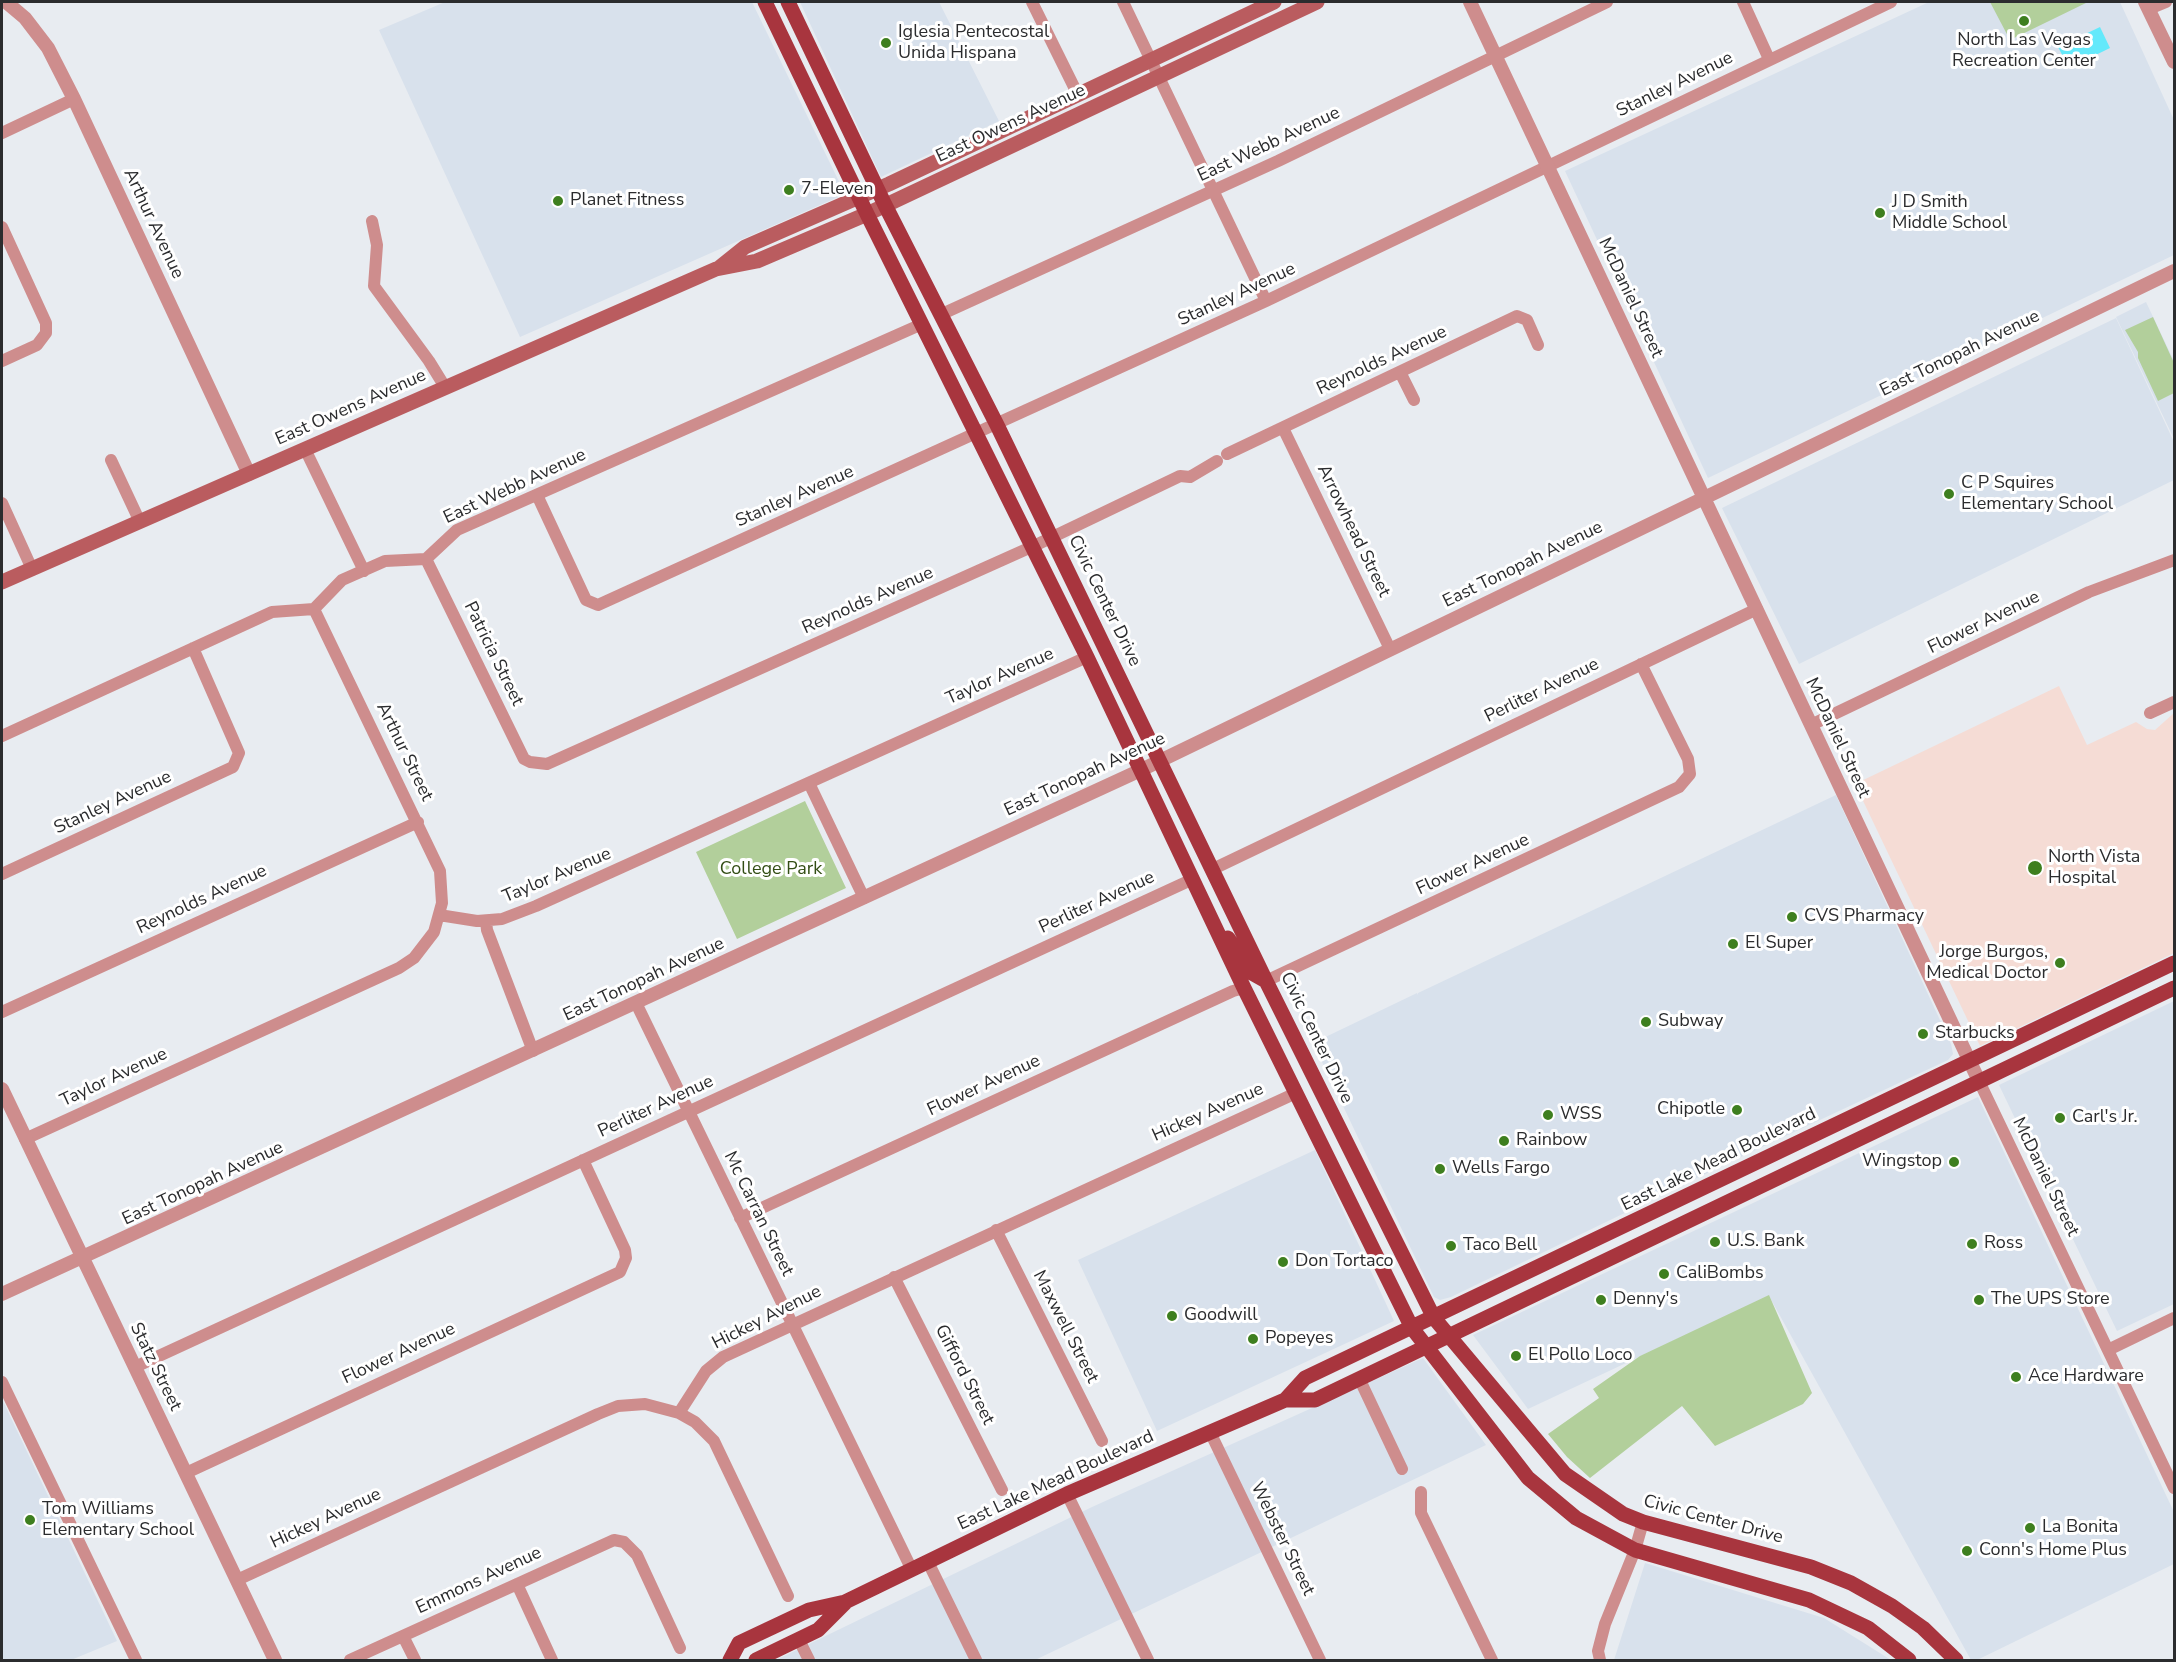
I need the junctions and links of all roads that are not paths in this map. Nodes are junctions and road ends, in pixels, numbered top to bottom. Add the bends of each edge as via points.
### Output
1 (6, 2) edge
2 (765, 2) edge
3 (788, 2) edge
4 (1032, 2) edge
5 (1123, 2) edge
6 (1274, 2) edge
7 (1470, 2) edge
8 (1607, 2) edge
9 (1743, 2) edge
10 (1891, 2) edge
11 (2166, 2) edge
12 (1306, 4) edge
13 (2147, 5) edge
14 (1496, 56) junction
15 (1769, 59) junction
16 (2175, 62) edge
17 (1155, 69) junction
18 (1078, 95) junction
19 (74, 99) junction
20 (2, 133) edge
21 (1548, 168) junction
22 (1213, 191) junction
23 (881, 197) junction
24 (863, 206) junction
25 (372, 221) dead end
26 (2, 227) edge
27 (2175, 271) edge
28 (1266, 302) junction
29 (942, 314) junction
30 (922, 324) junction
31 (1538, 345) dead end
32 (2, 361) edge
33 (1400, 372) junction
34 (445, 387) junction
35 (1414, 400) dead end
36 (997, 425) junction
37 (1283, 428) junction
38 (976, 435) junction
39 (305, 449) junction
40 (111, 460) dead end
41 (249, 474) junction
42 (537, 495) junction
43 (1704, 498) junction
44 (2, 503) edge
45 (140, 522) junction
46 (1052, 537) junction
47 (1031, 547) junction
48 (426, 559) junction
49 (2175, 560) edge
50 (32, 569) junction
51 (364, 571) junction
52 (2, 582) edge
53 (314, 609) junction
54 (1757, 609) junction
55 (192, 648) junction
56 (1390, 650) junction
57 (1087, 657) junction
58 (1641, 664) junction
59 (2175, 702) edge
60 (2150, 713) dead end
61 (1811, 725) junction
62 (2, 735) edge
63 (1160, 760) junction
64 (530, 762) joint
65 (1141, 770) junction
66 (809, 783) junction
67 (418, 822) junction
68 (1213, 869) junction
69 (2, 874) edge
70 (1192, 879) junction
71 (864, 898) junction
72 (439, 915) junction
73 (486, 921) junction
74 (1216, 929) junction
75 (2175, 963) edge
76 (1266, 981) junction
77 (1244, 988) junction
78 (2119, 990) junction
79 (2169, 990) edge
80 (636, 1003) junction
81 (2, 1012) edge
82 (1293, 1035) junction
83 (533, 1051) junction
84 (1970, 1061) junction
85 (1979, 1081) junction
86 (2, 1089) edge
87 (1296, 1093) junction
88 (688, 1112) junction
89 (25, 1138) junction
90 (583, 1160) junction
91 (1722, 1180) junction
92 (1731, 1199) junction
93 (740, 1218) junction
94 (996, 1230) junction
95 (83, 1259) junction
96 (894, 1277) junction
97 (2, 1294) edge
98 (1434, 1318) junction
99 (2175, 1318) edge
100 (792, 1324) junction
101 (1412, 1328) junction
102 (1449, 1335) junction
103 (1427, 1346) junction
104 (2108, 1350) junction
105 (135, 1367) junction
106 (1359, 1378) junction
107 (2, 1382) edge
108 (1285, 1400) junction
109 (679, 1413) junction
110 (1210, 1432) junction
111 (1102, 1441) dead end
112 (1402, 1468) dead end
113 (186, 1473) junction
114 (2175, 1488) edge
115 (1002, 1490) dead end
116 (1421, 1492) dead end
117 (1067, 1494) junction
118 (1643, 1522) junction
119 (1635, 1550) junction
120 (928, 1562) junction
121 (912, 1570) junction
122 (237, 1580) junction
123 (517, 1584) junction
124 (788, 1596) dead end
125 (845, 1602) junction
126 (403, 1636) junction
127 (799, 1640) junction
128 (681, 1648) dead end
129 (136, 1660) edge
130 (275, 1660) edge
131 (351, 1660) edge
132 (415, 1660) edge
133 (552, 1660) edge
134 (730, 1660) edge
135 (756, 1660) edge
136 (809, 1660) edge
137 (976, 1660) edge
138 (1148, 1660) edge
139 (1320, 1660) edge
140 (1492, 1660) edge
141 (1600, 1660) edge
142 (1909, 1660) edge
143 (1956, 1660) edge

1 - 19 street, Arthur Avenue via 25,18 48,48
2 - 24 main road
3 - 23 main road, Civic Center Drive
4 - 18 street
5 - 17 street
6 - 17 main road, East Owens Avenue
7 - 14 street, McDaniel Street
8 - 14 street, East Webb Avenue
9 - 15 street
10 - 15 street, Stanley Avenue
11 - 13 street
12 - 17 main road, East Owens Avenue
13 - 16 street
14 - 21 street, McDaniel Street
14 - 22 street, East Webb Avenue
15 - 21 street, Stanley Avenue
17 - 18 main road, East Owens Avenue
17 - 22 street
17 - 23 main road, East Owens Avenue
18 - 23 main road, East Owens Avenue
19 - 20 street
19 - 41 street, Arthur Avenue
21 - 28 street, Stanley Avenue
21 - 43 street, McDaniel Street
22 - 28 street
22 - 29 street, East Webb Avenue
23 - 24 main road, East Owens Avenue
23 - 29 main road, Civic Center Drive
24 - 30 main road
24 - 34 main road, East Owens Avenue via 745,247 716,269
25 - 34 street via 377,245 374,286
26 - 32 street via 46,323 46,333 37,345
27 - 43 street, East Tonopah Avenue
28 - 36 street, Stanley Avenue
29 - 36 main road, Civic Center Drive
30 - 38 main road
30 - 42 street, East Webb Avenue
31 - 33 street, Reynolds Avenue via 1527,320 1517,316
33 - 35 street
33 - 37 street, Reynolds Avenue
34 - 39 main road, East Owens Avenue
36 - 38 street, Stanley Avenue
36 - 46 main road, Civic Center Drive
37 - 46 street, Reynolds Avenue via 1190,477 1180,476
37 - 56 street, Arrowhead Street
38 - 42 street, Stanley Avenue via 598,605 586,600
38 - 47 main road
39 - 41 main road, East Owens Avenue
39 - 51 street
40 - 45 street
41 - 45 main road, East Owens Avenue
42 - 48 street, East Webb Avenue via 457,530
43 - 54 street, McDaniel Street
43 - 56 street, East Tonopah Avenue
44 - 50 street
45 - 50 main road, East Owens Avenue
46 - 47 street, Reynolds Avenue
46 - 63 main road, Civic Center Drive
47 - 57 main road
47 - 64 street, Reynolds Avenue via 547,764
48 - 51 street via 385,561
48 - 64 street, Patricia Street via 524,759
49 - 61 street, Flower Avenue via 2089,592
50 - 52 main road, East Owens Avenue
51 - 53 street via 342,580
53 - 55 street via 272,612
53 - 67 street, Arthur Street
54 - 58 street, Perliter Avenue
54 - 61 street, McDaniel Street
55 - 62 street
55 - 69 street, Stanley Avenue via 239,753 233,767
56 - 63 street, East Tonopah Avenue
57 - 65 main road
57 - 66 street, Taylor Avenue
58 - 68 street, Perliter Avenue
58 - 76 street, Flower Avenue via 1688,759 1690,774 1679,787
59 - 60 street
61 - 84 street, McDaniel Street
63 - 65 street, East Tonopah Avenue
63 - 68 main road, Civic Center Drive
65 - 70 main road
65 - 71 street, East Tonopah Avenue
66 - 71 street
66 - 73 street, Taylor Avenue via 536,906
67 - 72 street, Arthur Street via 440,871
67 - 81 street, Reynolds Avenue
68 - 76 main road, Civic Center Drive
70 - 74 main road
70 - 88 street, Perliter Avenue
71 - 80 street, East Tonopah Avenue
72 - 73 street, Taylor Avenue
72 - 89 street, Taylor Avenue via 434,932 414,958 399,968
73 - 83 street
74 - 76 main road via 1232,942 1250,972
74 - 77 main road
75 - 78 main road, East Lake Mead Boulevard
76 - 82 main road, Civic Center Drive
77 - 82 main road via 1263,995
77 - 87 main road
77 - 93 street, Flower Avenue
78 - 79 main road
78 - 84 main road, East Lake Mead Boulevard
79 - 85 main road, East Lake Mead Boulevard
80 - 83 street, East Tonopah Avenue
80 - 88 street, Mc Carran Street
82 - 98 main road, Civic Center Drive
83 - 95 street, East Tonopah Avenue
84 - 85 street, McDaniel Street
84 - 91 main road, East Lake Mead Boulevard
85 - 92 main road, East Lake Mead Boulevard
85 - 104 street, McDaniel Street
86 - 89 street, Statz Street
87 - 94 street, Hickey Avenue
87 - 101 main road
88 - 90 street, Perliter Avenue
88 - 93 street, Mc Carran Street
89 - 95 street, Statz Street
90 - 105 street, Perliter Avenue
90 - 113 street, Flower Avenue via 625,1250 620,1272
91 - 92 main road
91 - 98 main road, East Lake Mead Boulevard
92 - 102 main road, East Lake Mead Boulevard
93 - 100 street, Mc Carran Street
94 - 96 street, Hickey Avenue
94 - 111 street, Maxwell Street
95 - 97 street, East Tonopah Avenue
95 - 105 street, Statz Street
96 - 100 street, Hickey Avenue
96 - 115 street, Gifford Street
98 - 101 main road, East Lake Mead Boulevard
98 - 102 main road, Civic Center Drive
99 - 104 street
100 - 109 street, Hickey Avenue via 723,1357 706,1371
100 - 121 street, Mc Carran Street
101 - 103 main road
101 - 108 main road, East Lake Mead Boulevard via 1305,1378
102 - 103 main road, East Lake Mead Boulevard
102 - 118 main road, Civic Center Drive via 1565,1474 1623,1514
103 - 106 main road, East Lake Mead Boulevard
103 - 119 main road via 1528,1478 1576,1518
104 - 114 street, McDaniel Street
105 - 113 street, Statz Street
106 - 108 main road, East Lake Mead Boulevard via 1315,1400
106 - 112 street
107 - 129 street
108 - 110 main road, East Lake Mead Boulevard
109 - 122 street, Hickey Avenue via 645,1404 618,1406
109 - 124 street via 695,1422 714,1442
110 - 117 main road, East Lake Mead Boulevard
110 - 139 street, Webster Street
113 - 122 street, Statz Street
116 - 140 street via 1420,1513
117 - 120 main road, East Lake Mead Boulevard
117 - 138 street
118 - 119 street
118 - 143 main road, Civic Center Drive via 1811,1567 1851,1583 1892,1605
119 - 141 street via 1605,1624
119 - 142 main road via 1809,1600 1868,1628
120 - 121 main road, East Lake Mead Boulevard
120 - 137 street
121 - 125 main road, East Lake Mead Boulevard
122 - 130 street, Statz Street
123 - 126 street, Emmons Avenue
123 - 128 street, Emmons Avenue via 614,1540 624,1542 637,1555
123 - 133 street
125 - 127 main road, East Lake Mead Boulevard via 818,1630
125 - 134 main road, East Lake Mead Boulevard via 809,1610 739,1643
126 - 131 street, Emmons Avenue
126 - 132 street
127 - 135 main road, East Lake Mead Boulevard
127 - 136 street

